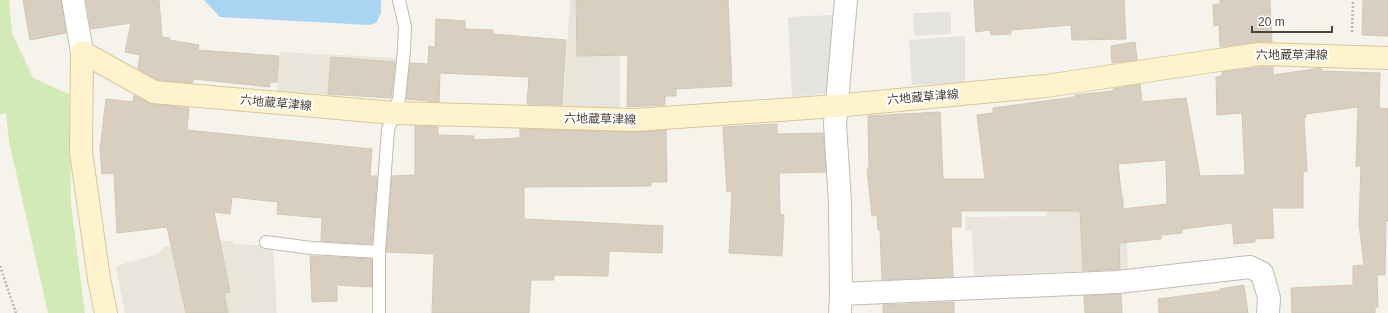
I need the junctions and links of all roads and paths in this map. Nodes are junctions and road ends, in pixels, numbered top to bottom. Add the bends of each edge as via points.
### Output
1 (73, 0) edge
2 (399, 0) edge
3 (846, 0) edge
4 (1353, 0) edge
5 (82, 52) junction
6 (1352, 56) junction
7 (1388, 58) edge
8 (836, 106) junction
9 (394, 113) junction
10 (266, 242) dead end
11 (379, 252) junction
12 (0, 266) edge
13 (841, 303) edge
14 (16, 313) edge
15 (106, 313) edge
16 (379, 313) edge
17 (1268, 313) edge

1 - 5 street
2 - 9 lane via 405,27 399,99
3 - 8 street
4 - 6 path
5 - 9 main road, 六地蔵草津線 via 154,92
5 - 15 main road via 81,152
6 - 7 main road, 六地蔵草津線
6 - 8 main road, 六地蔵草津線 via 1259,54 1046,86
8 - 9 main road, 六地蔵草津線 via 635,120
8 - 13 street
9 - 11 lane via 388,130
10 - 11 lane via 311,248
11 - 16 lane
12 - 14 path
13 - 17 street via 1118,282 1250,267 1262,273 1269,298

